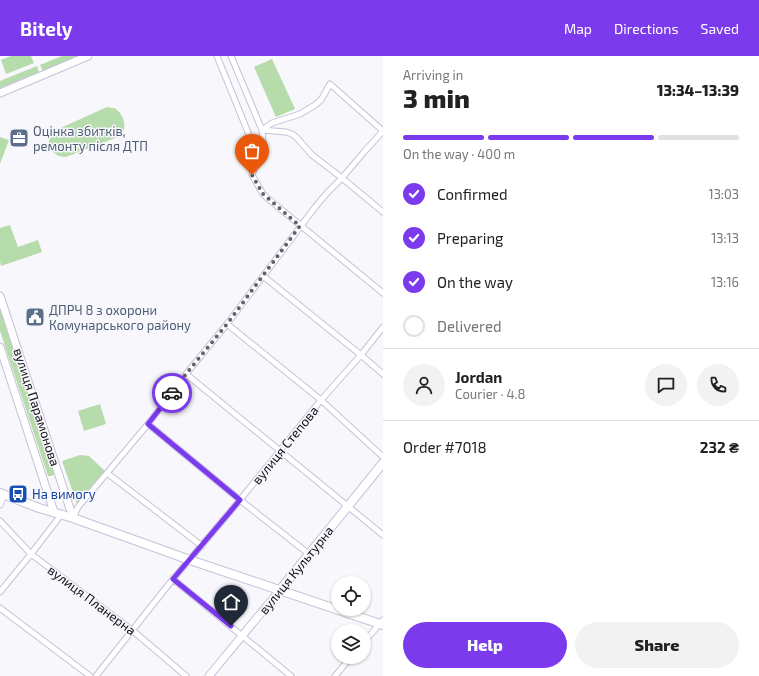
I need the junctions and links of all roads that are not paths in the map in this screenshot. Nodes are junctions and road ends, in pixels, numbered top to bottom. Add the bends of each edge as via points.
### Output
1 (88, 56) edge
2 (217, 56) edge
3 (231, 56) edge
4 (0, 93) edge
5 (262, 130) junction
6 (383, 131) edge
7 (258, 157) junction
8 (342, 178) junction
9 (383, 212) edge
10 (300, 226) junction
11 (263, 276) junction
12 (383, 293) edge
13 (0, 296) edge
14 (227, 324) junction
15 (383, 327) edge
16 (0, 347) edge
17 (361, 355) junction
18 (186, 374) junction
19 (383, 374) edge
20 (321, 400) junction
21 (148, 424) junction
22 (280, 451) junction
23 (383, 457) edge
24 (383, 463) edge
25 (107, 473) junction
26 (2, 494) edge
27 (240, 500) junction
28 (0, 505) edge
29 (348, 507) junction
30 (58, 514) junction
31 (73, 518) junction
32 (0, 521) edge
33 (383, 535) edge
34 (202, 546) junction
35 (31, 554) junction
36 (309, 554) junction
37 (190, 560) junction
38 (173, 579) junction
39 (280, 590) junction
40 (0, 592) edge
41 (0, 608) edge
42 (382, 623) edge
43 (132, 630) junction
44 (371, 635) edge
45 (242, 636) junction
46 (345, 664) edge
47 (90, 676) edge
48 (96, 676) edge
49 (186, 676) edge
50 (209, 676) edge
51 (291, 676) edge
52 (335, 676) edge

1 - 4 street
2 - 7 street
3 - 5 street
5 - 6 street via 272,123 300,114 315,105 330,84
5 - 7 street via 263,143
5 - 8 street via 292,134 312,156
6 - 8 street
7 - 10 street via 252,175 263,194
8 - 9 street
8 - 10 street
10 - 11 street
10 - 12 street
11 - 14 street
11 - 17 street
13 - 31 street, вулиця Парамонова
14 - 18 street
14 - 20 street
15 - 17 street, вулиця Степова
16 - 30 street, вулиця Парамонова
17 - 19 street
17 - 20 street, вулиця Степова
18 - 21 street
18 - 22 street
20 - 22 street, вулиця Степова
20 - 23 street
21 - 25 street
21 - 27 street
22 - 27 street, вулиця Степова
22 - 29 street
24 - 29 main road, вулиця Культурна
25 - 31 street via 78,507
25 - 34 street
26 - 28 street
26 - 30 main road
27 - 34 street, вулиця Степова
27 - 36 street
29 - 33 street
29 - 36 main road, вулиця Культурна
30 - 31 main road
30 - 35 street
31 - 37 main road
32 - 35 street, вулиця Планерна
34 - 37 street, вулиця Степова
35 - 40 street
35 - 43 street, вулиця Планерна
36 - 39 main road, вулиця Культурна
37 - 38 street, вулиця Степова
37 - 39 main road
38 - 43 street, вулиця Степова
38 - 45 street
39 - 42 main road
39 - 45 street, вулиця Культурна
41 - 47 street
42 - 44 street
43 - 48 street, вулиця Степова
43 - 49 street, вулиця Планерна
45 - 50 street, вулиця Культурна
45 - 51 street
46 - 52 street

